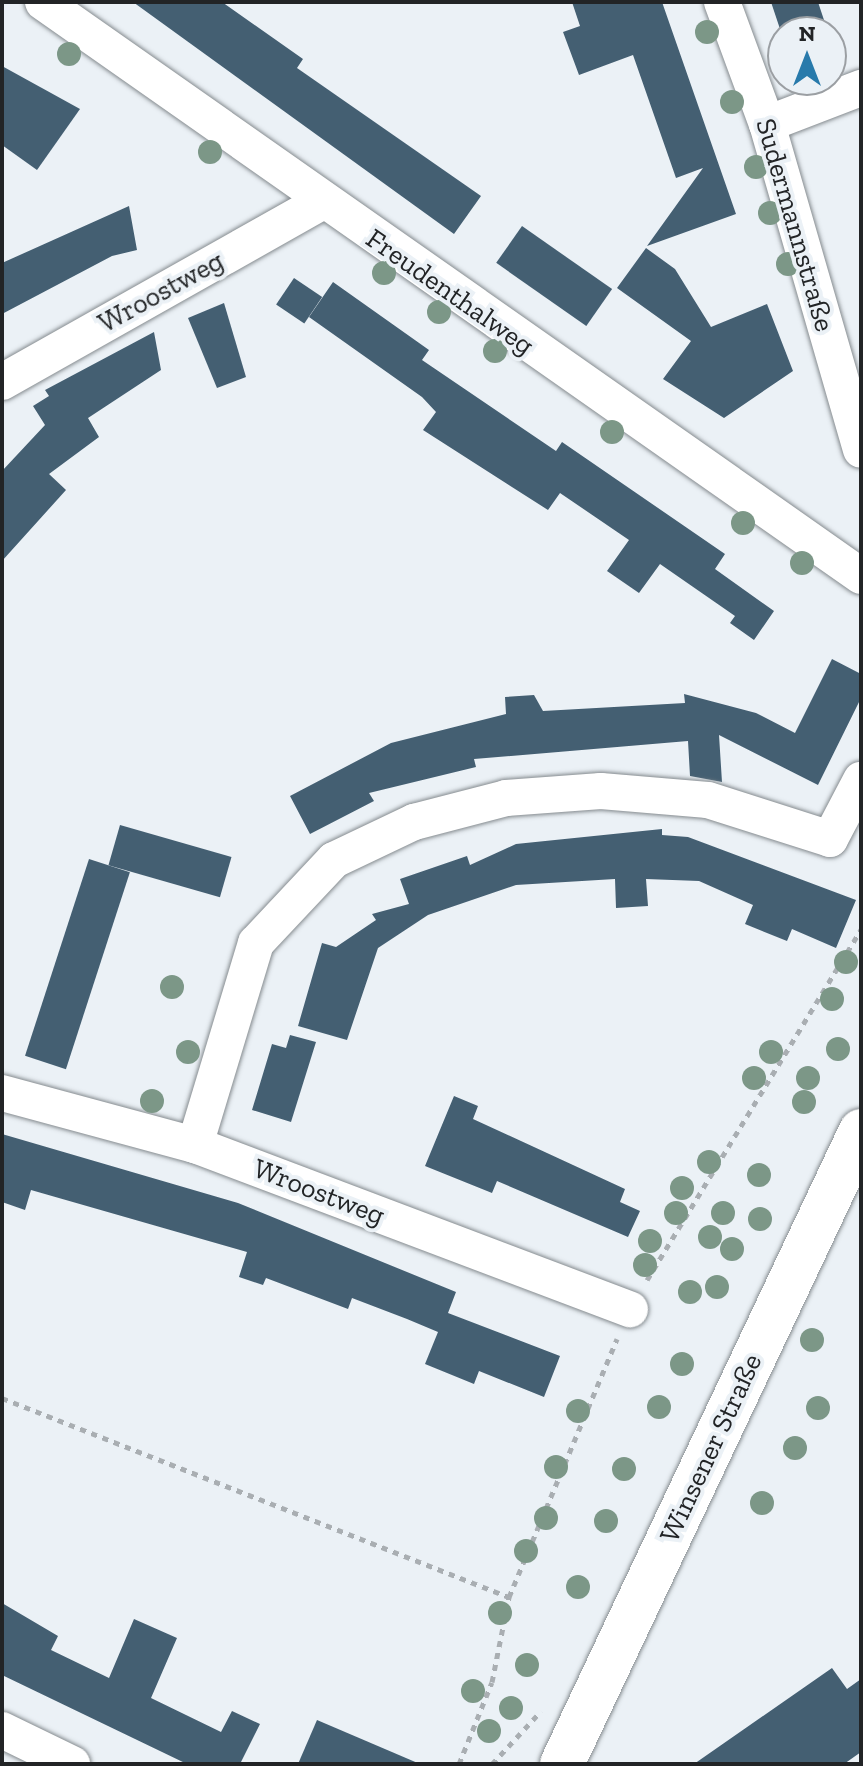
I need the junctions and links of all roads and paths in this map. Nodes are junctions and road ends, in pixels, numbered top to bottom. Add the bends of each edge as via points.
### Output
1 (43, 2) edge
2 (722, 2) edge
3 (861, 88) edge
4 (767, 124) junction
5 (320, 203) junction
6 (2, 382) edge
7 (861, 450) edge
8 (861, 576) edge
9 (861, 780) edge
10 (2, 1093) edge
11 (861, 1131) edge
12 (195, 1145) junction
13 (630, 1309) dead end
14 (2, 1398) edge
15 (509, 1597) dead end
16 (2, 1730) edge
17 (72, 1764) edge
18 (562, 1764) edge

1 - 5 street, Freudenthalweg
2 - 4 street, Sudermannstraße
3 - 4 street
4 - 7 street, Sudermannstraße
5 - 6 street, Wroostweg
5 - 8 street, Freudenthalweg
9 - 12 street via 830,839 708,800 601,791 506,798 414,822 334,860 256,943
10 - 12 street, Wroostweg
11 - 18 main road, Winsener Straße
12 - 13 street, Wroostweg
14 - 15 path
16 - 17 street

